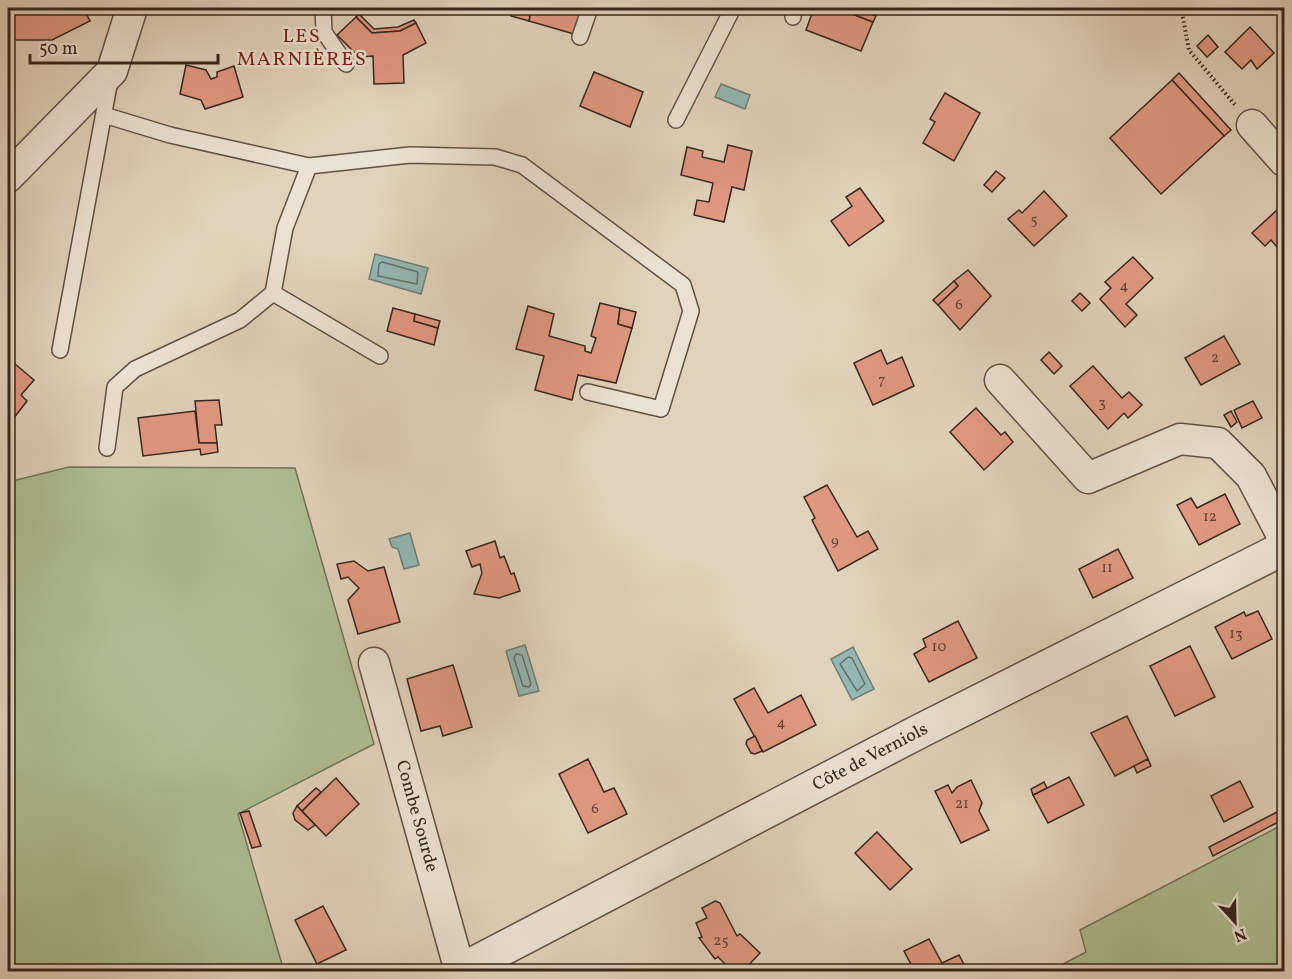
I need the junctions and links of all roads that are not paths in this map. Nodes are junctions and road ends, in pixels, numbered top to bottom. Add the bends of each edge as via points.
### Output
1 (132, 8) edge
2 (322, 8) edge
3 (590, 8) edge
4 (733, 8) edge
5 (580, 37) dead end
6 (346, 64) dead end
7 (112, 71) junction
8 (104, 115) junction
9 (676, 120) dead end
10 (1252, 125) road end
11 (1284, 161) edge
12 (309, 166) junction
13 (8, 177) edge
14 (273, 293) junction
15 (60, 350) dead end
16 (380, 356) dead end
17 (1000, 380) dead end
18 (588, 392) dead end
19 (107, 448) dead end
20 (1284, 539) edge
21 (1284, 548) edge
22 (374, 663) dead end
23 (459, 971) edge

1 - 7 street
2 - 6 lane via 324,32
3 - 5 lane
4 - 9 lane
7 - 8 lane
7 - 13 street
8 - 12 lane via 170,135
8 - 15 lane
10 - 11 street
12 - 14 lane via 285,228
12 - 18 lane via 410,155 495,157 522,165 684,285 691,311 661,410
14 - 16 lane
14 - 19 lane via 240,320 135,369 115,387
17 - 20 street via 1088,478 1180,439 1218,443 1251,476
21 - 23 street, Côte de Verniols via 922,730
22 - 23 street, Combe Sourde

